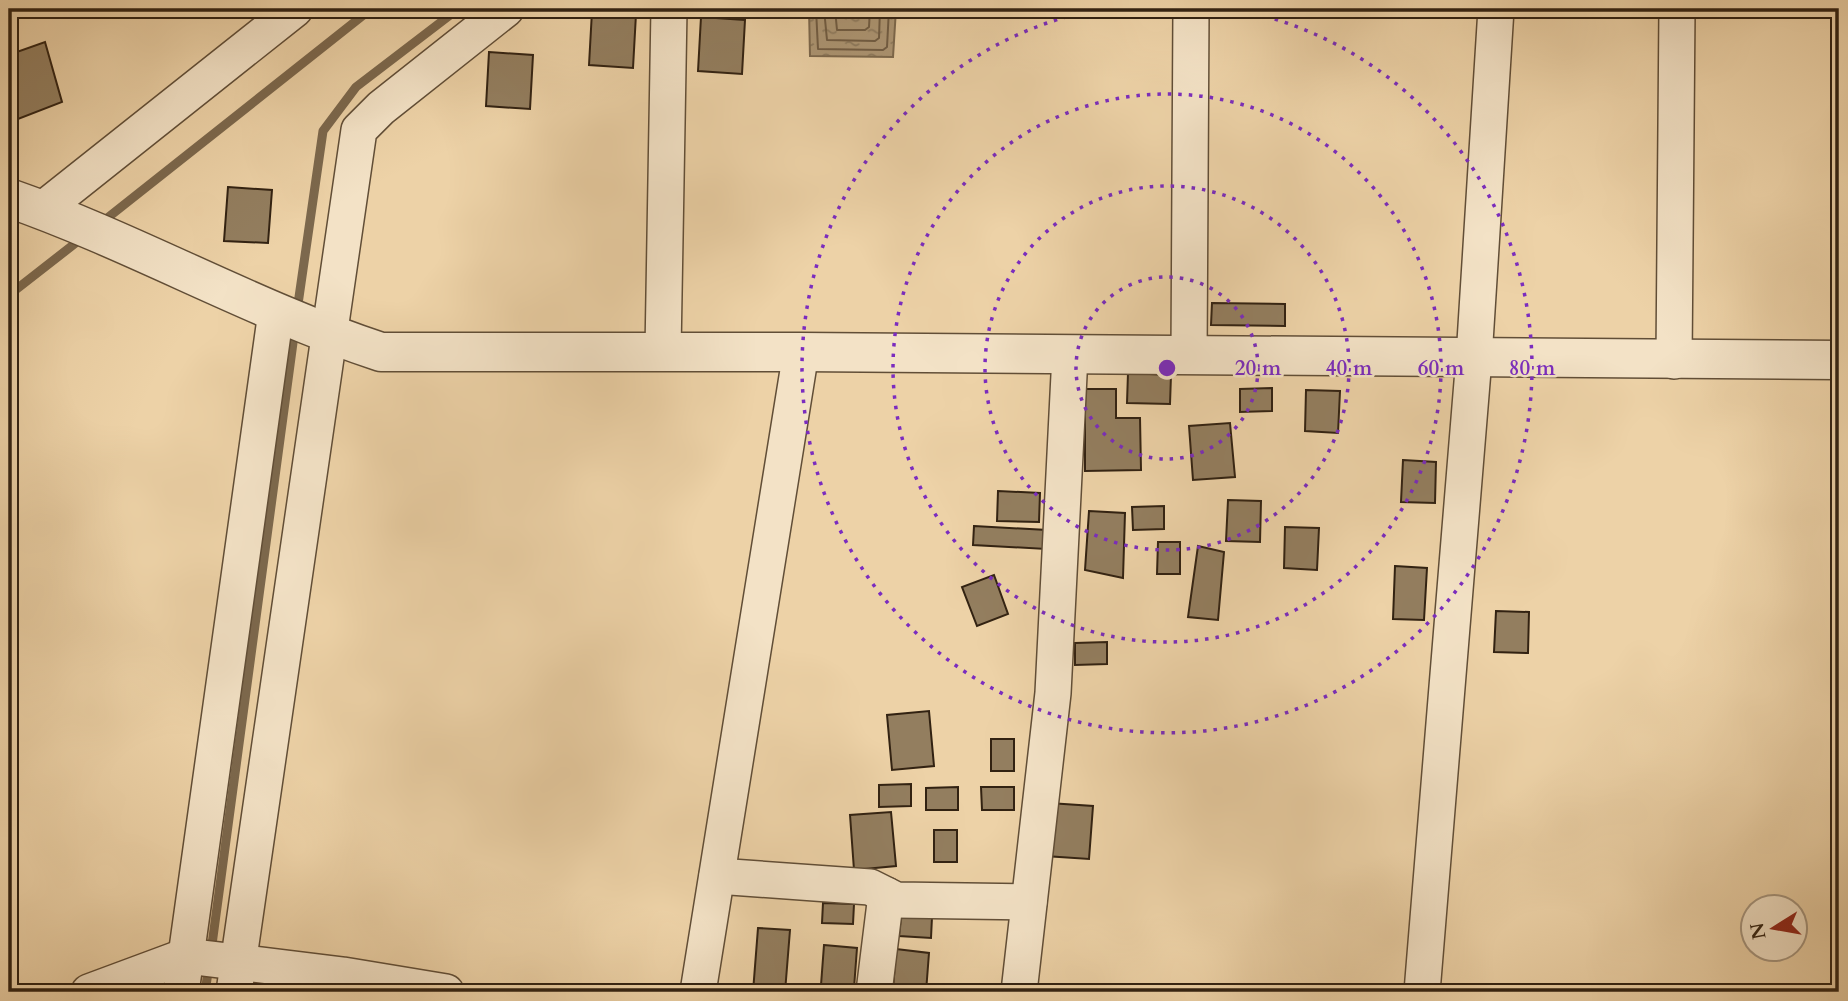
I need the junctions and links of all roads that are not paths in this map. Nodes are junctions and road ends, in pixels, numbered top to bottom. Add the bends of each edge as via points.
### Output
1 (295, 9) edge
2 (506, 9) edge
3 (669, 9) edge
4 (1191, 9) edge
5 (1496, 9) edge
6 (1677, 9) edge
7 (36, 207) edge
8 (276, 312) junction
9 (327, 334) junction
10 (663, 351) junction
11 (801, 352) junction
12 (1070, 355) junction
13 (1189, 356) junction
14 (1474, 358) junction
15 (1839, 360) edge
16 (1674, 361) junction
17 (717, 876) junction
18 (886, 895) junction
19 (1029, 902) junction
20 (187, 956) junction
21 (236, 978) edge
22 (89, 992) edge
23 (181, 992) edge
24 (446, 992) edge
25 (698, 992) edge
26 (874, 992) edge
27 (1019, 992) edge
28 (1422, 992) edge

1 - 7 street
2 - 9 street via 359,130
3 - 10 street
4 - 13 street
5 - 14 street
6 - 16 street
7 - 8 street
8 - 9 street
8 - 20 street
9 - 10 street via 381,352
9 - 21 street
10 - 11 street
11 - 12 street
11 - 17 street
12 - 13 street
12 - 19 street via 1053,693
13 - 14 street
14 - 16 street
14 - 28 street
15 - 16 street
17 - 18 street via 870,887
17 - 25 street
18 - 19 street via 896,900
18 - 26 street
19 - 27 street
20 - 21 street
20 - 22 street
20 - 23 street
21 - 24 street via 343,975

